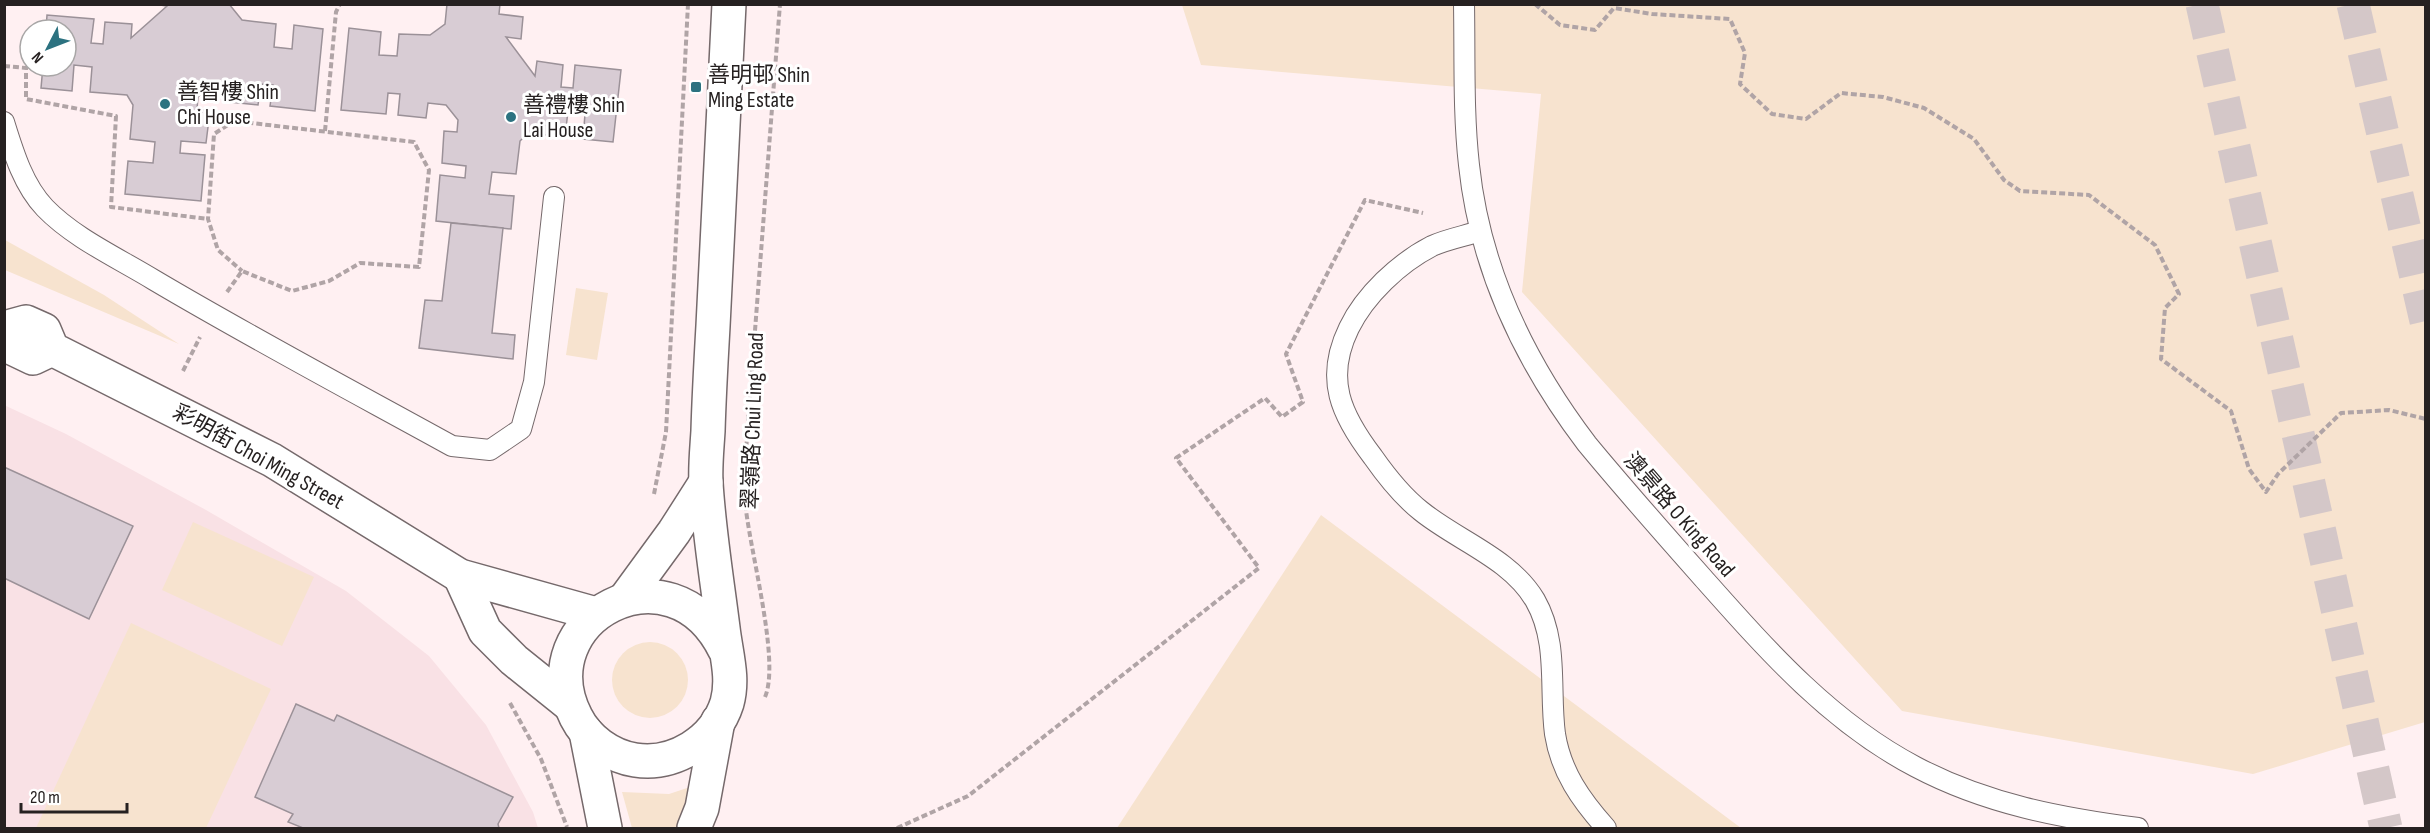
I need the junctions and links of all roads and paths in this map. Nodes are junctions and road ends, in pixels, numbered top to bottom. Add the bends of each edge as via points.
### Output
1 (340, 4) edge
2 (688, 4) edge
3 (729, 4) edge
4 (780, 4) edge
5 (1464, 4) edge
6 (1535, 4) edge
7 (4, 66) edge
8 (4, 122) edge
9 (325, 131) junction
10 (554, 197) dead end
11 (1423, 213) dead end
12 (208, 219) junction
13 (1480, 231) junction
14 (242, 271) junction
15 (212, 314) junction
16 (4, 330) edge
17 (183, 371) dead end
18 (2426, 419) edge
19 (706, 482) junction
20 (652, 500) dead end
21 (460, 576) junction
22 (625, 599) junction
23 (596, 614) junction
24 (725, 650) junction
25 (505, 696) dead end
26 (760, 708) dead end
27 (578, 719) junction
28 (718, 721) junction
29 (567, 828) edge
30 (605, 828) edge
31 (694, 828) edge
32 (897, 828) edge
33 (1606, 828) edge
34 (2138, 828) edge

1 - 9 path via 336,12
2 - 20 path via 666,432
3 - 19 street, 翠嶺路 Chui Ling Road
4 - 26 path, 翠嶺路 Chui Ling Road via 746,446 745,500 767,639 770,687
5 - 13 lane, 澳景路 O King Road via 1467,133
6 - 18 path via 1560,26 1595,30 1614,8 1730,19 1745,53 1740,84 1772,114 1806,118 1841,93 1883,97 1924,108 1974,139 2004,180 2020,191 2089,195 2156,245 2179,294 2165,308 2161,359 2231,411 2249,469 2266,492 2278,474 2341,413 2389,410
7 - 12 path via 26,68 26,99 116,116 111,207
8 - 15 lane via 24,176 45,208 73,231
9 - 12 path via 234,121 214,134
9 - 14 path via 414,142 429,170 419,267 360,263 329,281 292,291
10 - 15 lane via 534,382 521,429 490,450 452,446
11 - 32 path via 1365,200 1286,354 1303,402 1282,417 1265,398 1176,458 1259,568 968,796
12 - 14 path via 218,250
13 - 33 lane via 1433,246 1373,292 1353,320 1342,345 1337,370 1340,401 1358,437 1398,490 1422,512 1505,567 1534,599 1550,638 1559,753 1570,782
13 - 34 lane, 澳景路 O King Road via 1511,321 1562,411 1760,642 1821,703 1892,753 1974,793 2042,813
14 - 15 path
15 - 17 path
16 - 21 street, 彩明街 Choi Ming Street via 26,322 44,330 52,349 272,460
19 - 22 street, 翠嶺路 Chui Ling Road
19 - 24 street, 翠嶺路 Chui Ling Road
21 - 23 street, 彩明街 Choi Ming Street
21 - 27 street via 485,631
22 - 23 street, 翠嶺路 Chui Ling Road
22 - 24 street, 翠嶺路 Chui Ling Road via 656,596 685,605 709,624
23 - 27 street, 翠嶺路 Chui Ling Road via 569,653 565,679
24 - 28 street, 翠嶺路 Chui Ling Road via 730,687
25 - 29 path via 541,759
27 - 28 street, 翠嶺路 Chui Ling Road via 617,755 636,760 674,757 707,736
27 - 30 street, 翠嶺路 Chui Ling Road
28 - 31 street, 翠嶺路 Chui Ling Road via 702,808

